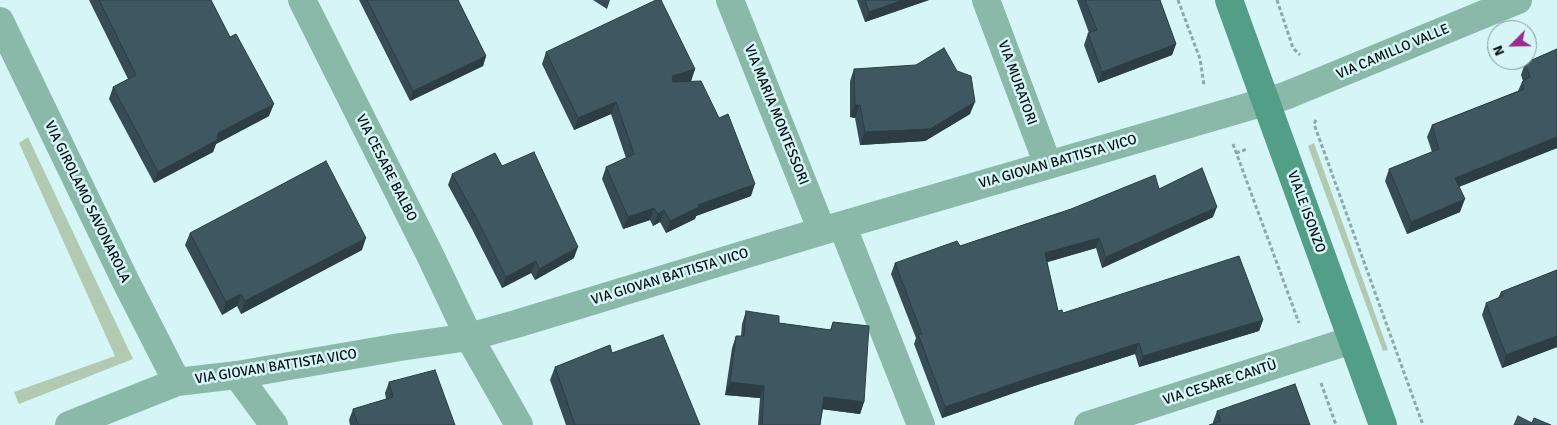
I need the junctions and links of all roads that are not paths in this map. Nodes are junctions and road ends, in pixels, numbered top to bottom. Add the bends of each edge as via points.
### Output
1 (302, 0) edge
2 (730, 0) edge
3 (986, 0) edge
4 (1229, 0) edge
5 (1518, 0) edge
6 (0, 21) edge
7 (1266, 102) junction
8 (1048, 165) junction
9 (832, 228) junction
10 (469, 337) junction
11 (1352, 340) junction
12 (238, 375) junction
13 (177, 382) junction
14 (69, 425) edge
15 (274, 425) edge
16 (519, 425) edge
17 (921, 425) edge
18 (1088, 425) edge
19 (1383, 425) edge

1 - 10 street, VIA CESARE BALBO
2 - 9 street, VIA MARIA MONTESSORI
3 - 8 street, VIA MURATORI
4 - 7 main road, VIALE ISONZO
5 - 7 street, VIA CAMILLO VALLE
6 - 13 street, VIA GIROLAMO SAVONAROLA
7 - 8 street, VIA GIOVAN BATTISTA VICO
7 - 11 main road, VIALE ISONZO
8 - 9 street, VIA GIOVAN BATTISTA VICO
9 - 10 street, VIA GIOVAN BATTISTA VICO
9 - 17 street, VIA MARIA MONTESSORI
10 - 12 street, VIA GIOVAN BATTISTA VICO
10 - 16 street, VIA CESARE BALBO
11 - 18 street, VIA CESARE CANTÙ
11 - 19 main road, VIALE ISONZO
12 - 13 street, VIA GIOVAN BATTISTA VICO
12 - 15 street
13 - 14 street, VIA GIOVAN BATTISTA VICO

